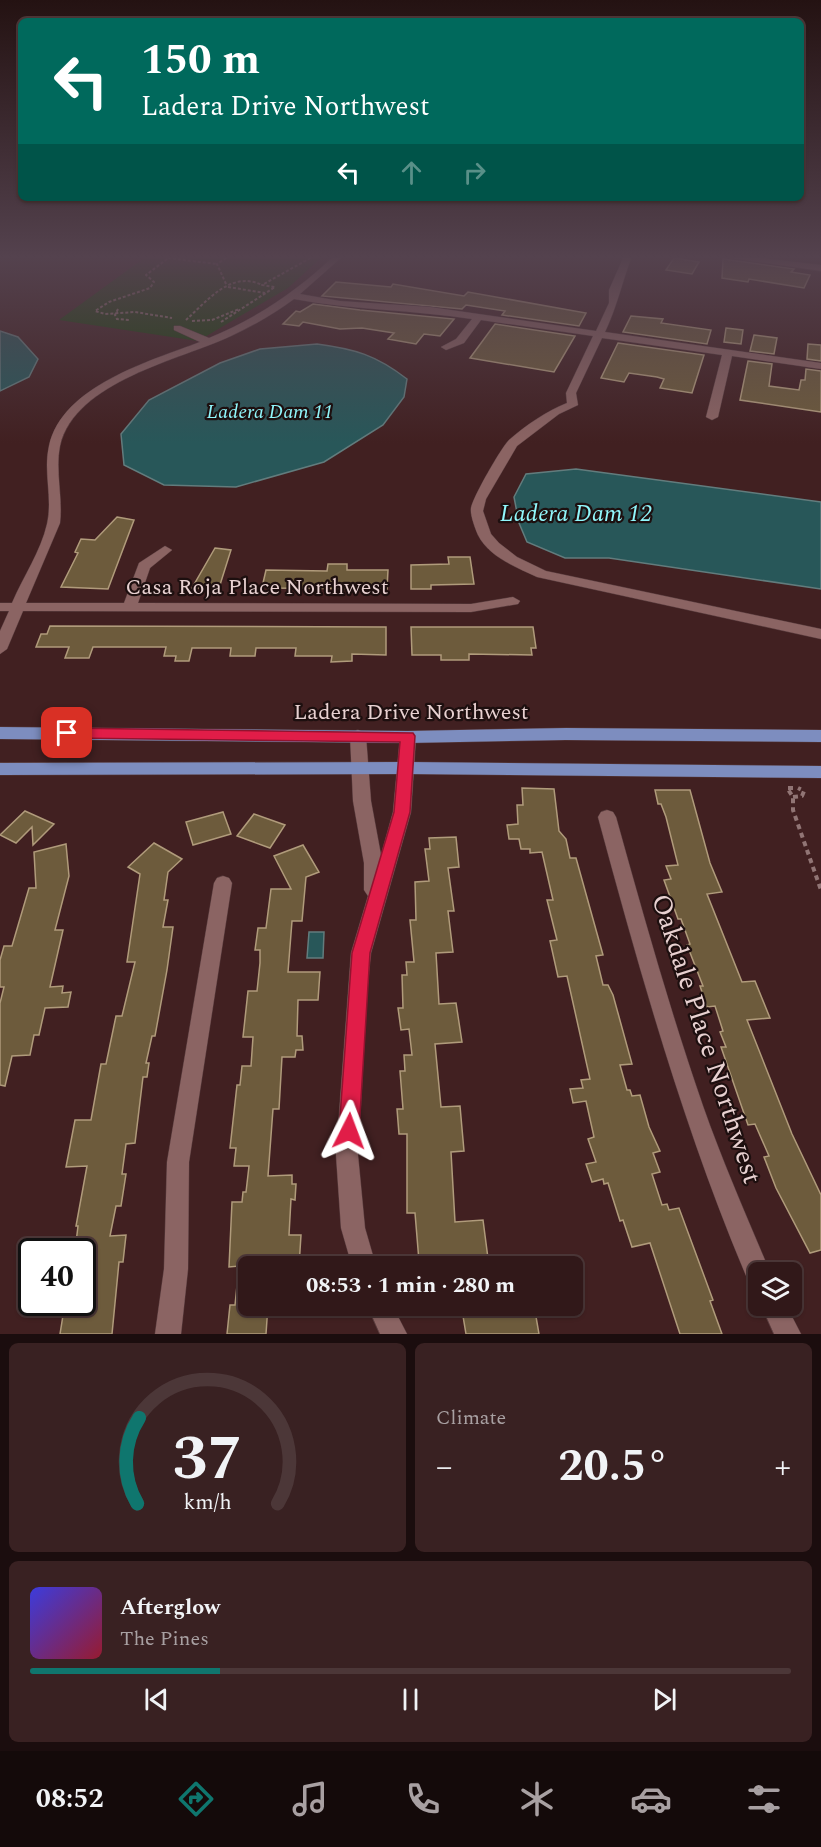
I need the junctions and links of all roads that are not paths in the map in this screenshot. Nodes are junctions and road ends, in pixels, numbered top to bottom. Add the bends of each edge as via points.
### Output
1 (257, 318) edge
2 (478, 318) edge
3 (488, 318) edge
4 (608, 318) edge
5 (177, 323) road end
6 (601, 334) junction
7 (209, 342) junction
8 (447, 347) dead end
9 (728, 353) junction
10 (821, 366) edge
11 (712, 417) dead end
12 (165, 550) dead end
13 (513, 601) dead end
14 (0, 607) edge
15 (130, 607) junction
16 (17, 608) junction
17 (821, 634) edge
18 (0, 649) edge
19 (0, 733) edge
20 (358, 736) junction
21 (408, 736) junction
22 (821, 736) edge
23 (361, 768) junction
24 (407, 768) junction
25 (0, 769) edge
26 (821, 772) edge
27 (607, 817) dead end
28 (223, 883) dead end
29 (373, 908) junction
30 (361, 1256) edge
31 (753, 1262) edge
32 (385, 1316) edge
33 (779, 1316) edge
34 (168, 1334) edge
35 (394, 1334) edge
36 (788, 1334) edge

1 - 7 street
2 - 8 street via 460,341
3 - 6 street
4 - 6 street
5 - 7 street
6 - 9 street
6 - 17 street via 571,393 573,405 555,412 520,436 504,454 480,499 478,522 484,536 513,560 542,574
7 - 16 street via 125,376 79,406 68,418 51,456 54,523
9 - 10 street
9 - 11 street
12 - 15 street via 144,566
13 - 15 street, Casa Roja Place Northwest via 471,608
14 - 16 street, Casa Roja Place Northwest
15 - 16 street, Casa Roja Place Northwest
16 - 18 street
19 - 20 main road, Ladera Drive Northwest
20 - 21 main road, Ladera Drive Northwest
20 - 23 street
21 - 22 main road, Ladera Drive Northwest
21 - 24 street
23 - 24 main road
23 - 25 main road
23 - 29 street via 362,801 373,863
24 - 26 main road
24 - 29 street via 402,812
27 - 31 street, Oakdale Place Northwest via 672,1049 708,1158
28 - 34 street via 178,1162 176,1269
29 - 30 street via 361,953 357,990 347,1155 348,1195
32 - 35 street
33 - 36 street

